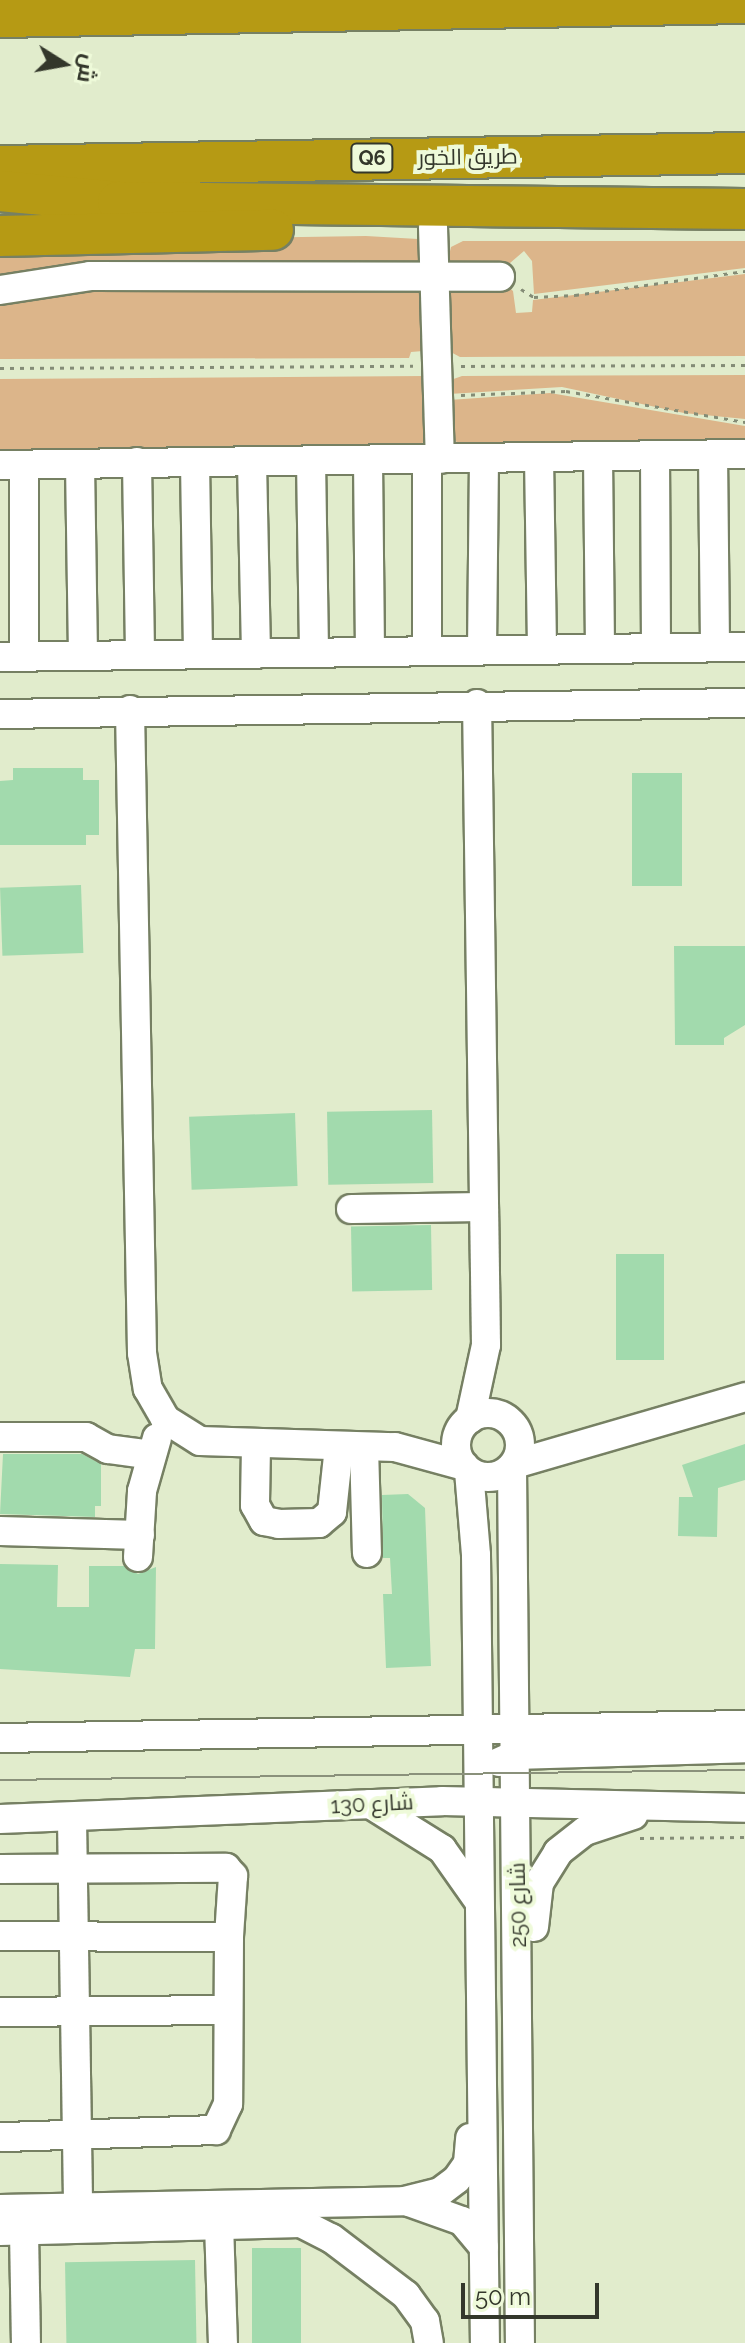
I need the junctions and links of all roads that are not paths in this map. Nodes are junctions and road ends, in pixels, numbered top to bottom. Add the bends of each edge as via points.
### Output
1 (745, 3) edge
2 (0, 17) edge
3 (745, 153) edge
4 (0, 166) edge
5 (0, 191) edge
6 (547, 208) junction
7 (745, 209) edge
8 (433, 227) junction
9 (0, 236) edge
10 (433, 276) junction
11 (500, 277) road end
12 (0, 290) edge
13 (713, 454) junction
14 (745, 454) edge
15 (655, 455) junction
16 (598, 456) junction
17 (539, 457) junction
18 (434, 459) junction
19 (484, 459) junction
20 (311, 460) junction
21 (368, 460) junction
22 (137, 462) junction
23 (195, 462) junction
24 (252, 462) junction
25 (80, 464) junction
26 (12, 465) edge
27 (715, 647) junction
28 (745, 647) edge
29 (600, 648) junction
30 (656, 648) junction
31 (427, 650) junction
32 (482, 650) junction
33 (542, 650) junction
34 (314, 652) junction
35 (370, 652) junction
36 (198, 654) junction
37 (256, 654) junction
38 (140, 655) junction
39 (83, 656) junction
40 (12, 657) edge
41 (745, 703) edge
42 (477, 704) junction
43 (130, 710) junction
44 (0, 714) edge
45 (484, 1207) junction
46 (351, 1209) dead end
47 (486, 1345) junction
48 (745, 1397) edge
49 (165, 1419) junction
50 (467, 1421) junction
51 (510, 1421) junction
52 (0, 1437) edge
53 (580, 1442) junction
54 (256, 1446) junction
55 (352, 1447) junction
56 (395, 1447) junction
57 (152, 1455) junction
58 (514, 1465) junction
59 (467, 1469) junction
60 (0, 1531) edge
61 (367, 1553) dead end
62 (745, 1725) edge
63 (477, 1730) junction
64 (0, 1738) edge
65 (515, 1742) junction
66 (745, 1748) edge
67 (478, 1802) junction
68 (370, 1804) junction
69 (516, 1804) junction
70 (657, 1808) junction
71 (745, 1808) edge
72 (0, 1819) edge
73 (72, 1819) junction
74 (73, 1867) junction
75 (0, 1869) edge
76 (478, 1900) junction
77 (0, 1936) edge
78 (74, 1937) junction
79 (229, 1937) junction
80 (228, 2010) junction
81 (0, 2012) edge
82 (75, 2012) junction
83 (520, 2035) junction
84 (481, 2060) junction
85 (77, 2136) junction
86 (0, 2137) edge
87 (404, 2201) junction
88 (78, 2206) junction
89 (0, 2209) edge
90 (219, 2224) junction
91 (520, 2225) junction
92 (12, 2231) edge
93 (484, 2237) junction
94 (26, 2343) edge
95 (223, 2343) edge
96 (429, 2343) edge
97 (485, 2343) edge
98 (520, 2343) edge

1 - 2 highway
3 - 4 highway, طريق الخور / Q6
5 - 6 highway via 118,202
6 - 7 highway
6 - 8 highway via 481,226
8 - 9 highway
8 - 10 street
10 - 11 street
10 - 12 street via 90,276
10 - 18 street via 438,397
13 - 14 street
13 - 15 street
13 - 27 street
15 - 16 street
15 - 30 street
16 - 17 street
16 - 29 street
17 - 19 street
17 - 33 street
18 - 19 street
18 - 21 street
18 - 31 street
19 - 32 street
20 - 21 street
20 - 24 street
20 - 34 street
21 - 35 street
22 - 23 street
22 - 25 street
22 - 38 street
23 - 24 street
23 - 36 street
24 - 37 street
25 - 26 street
25 - 39 street
26 - 40 street
27 - 28 street
27 - 30 street
29 - 30 street
29 - 33 street
31 - 32 street
31 - 35 street
32 - 33 street
34 - 35 street
34 - 37 street
36 - 37 street
36 - 38 street
38 - 39 street
39 - 40 street
41 - 42 street
42 - 43 street
42 - 45 street
43 - 44 street
43 - 49 street via 142,1353 148,1389
45 - 46 street
45 - 47 street
47 - 50 street
47 - 51 street
48 - 53 street
49 - 54 street via 200,1441
49 - 57 street
50 - 51 street via 489,1412
50 - 56 street
50 - 59 street via 456,1448
51 - 53 street
51 - 58 street via 520,1441
52 - 57 street via 86,1437 108,1449
53 - 58 street
54 - 55 street
54 - 55 street via 255,1505 264,1521 279,1524 319,1523 332,1512
55 - 56 street
55 - 61 street
56 - 59 street
57 - 60 street via 142,1491 139,1546
58 - 59 street via 495,1477
58 - 65 street, شارع 250
59 - 63 street, شارع 250 via 475,1524
62 - 65 street
63 - 64 street
63 - 65 street
63 - 67 street, شارع 250
65 - 66 street
65 - 67 street
65 - 69 street, شارع 250
67 - 68 street, شارع 130
67 - 69 street, شارع 130
67 - 76 street, شارع 250
68 - 73 street, شارع 130
68 - 76 street via 442,1849
69 - 70 street, شارع 130
69 - 83 street, شارع 250
70 - 71 street, شارع 130
70 - 83 street via 585,1831 544,1870 533,1900 532,1968
72 - 73 street, شارع 130
73 - 74 street
74 - 75 street
74 - 78 street
74 - 79 street via 226,1868 233,1876
76 - 84 street, شارع 250
77 - 78 street
78 - 79 street
78 - 82 street
79 - 80 street
80 - 82 street
80 - 85 street via 228,2104 216,2130
81 - 82 street
82 - 85 street
83 - 91 street, شارع 250
84 - 87 street via 469,2085 471,2154 464,2172 440,2192
84 - 93 street, شارع 250
85 - 86 street
85 - 88 street
87 - 88 street
87 - 93 street via 462,2221
88 - 89 street
90 - 92 street
90 - 95 street
90 - 96 street via 289,2222 316,2229 406,2295 425,2321
91 - 93 street
91 - 98 street, شارع 250
92 - 94 street
93 - 97 street, شارع 250

